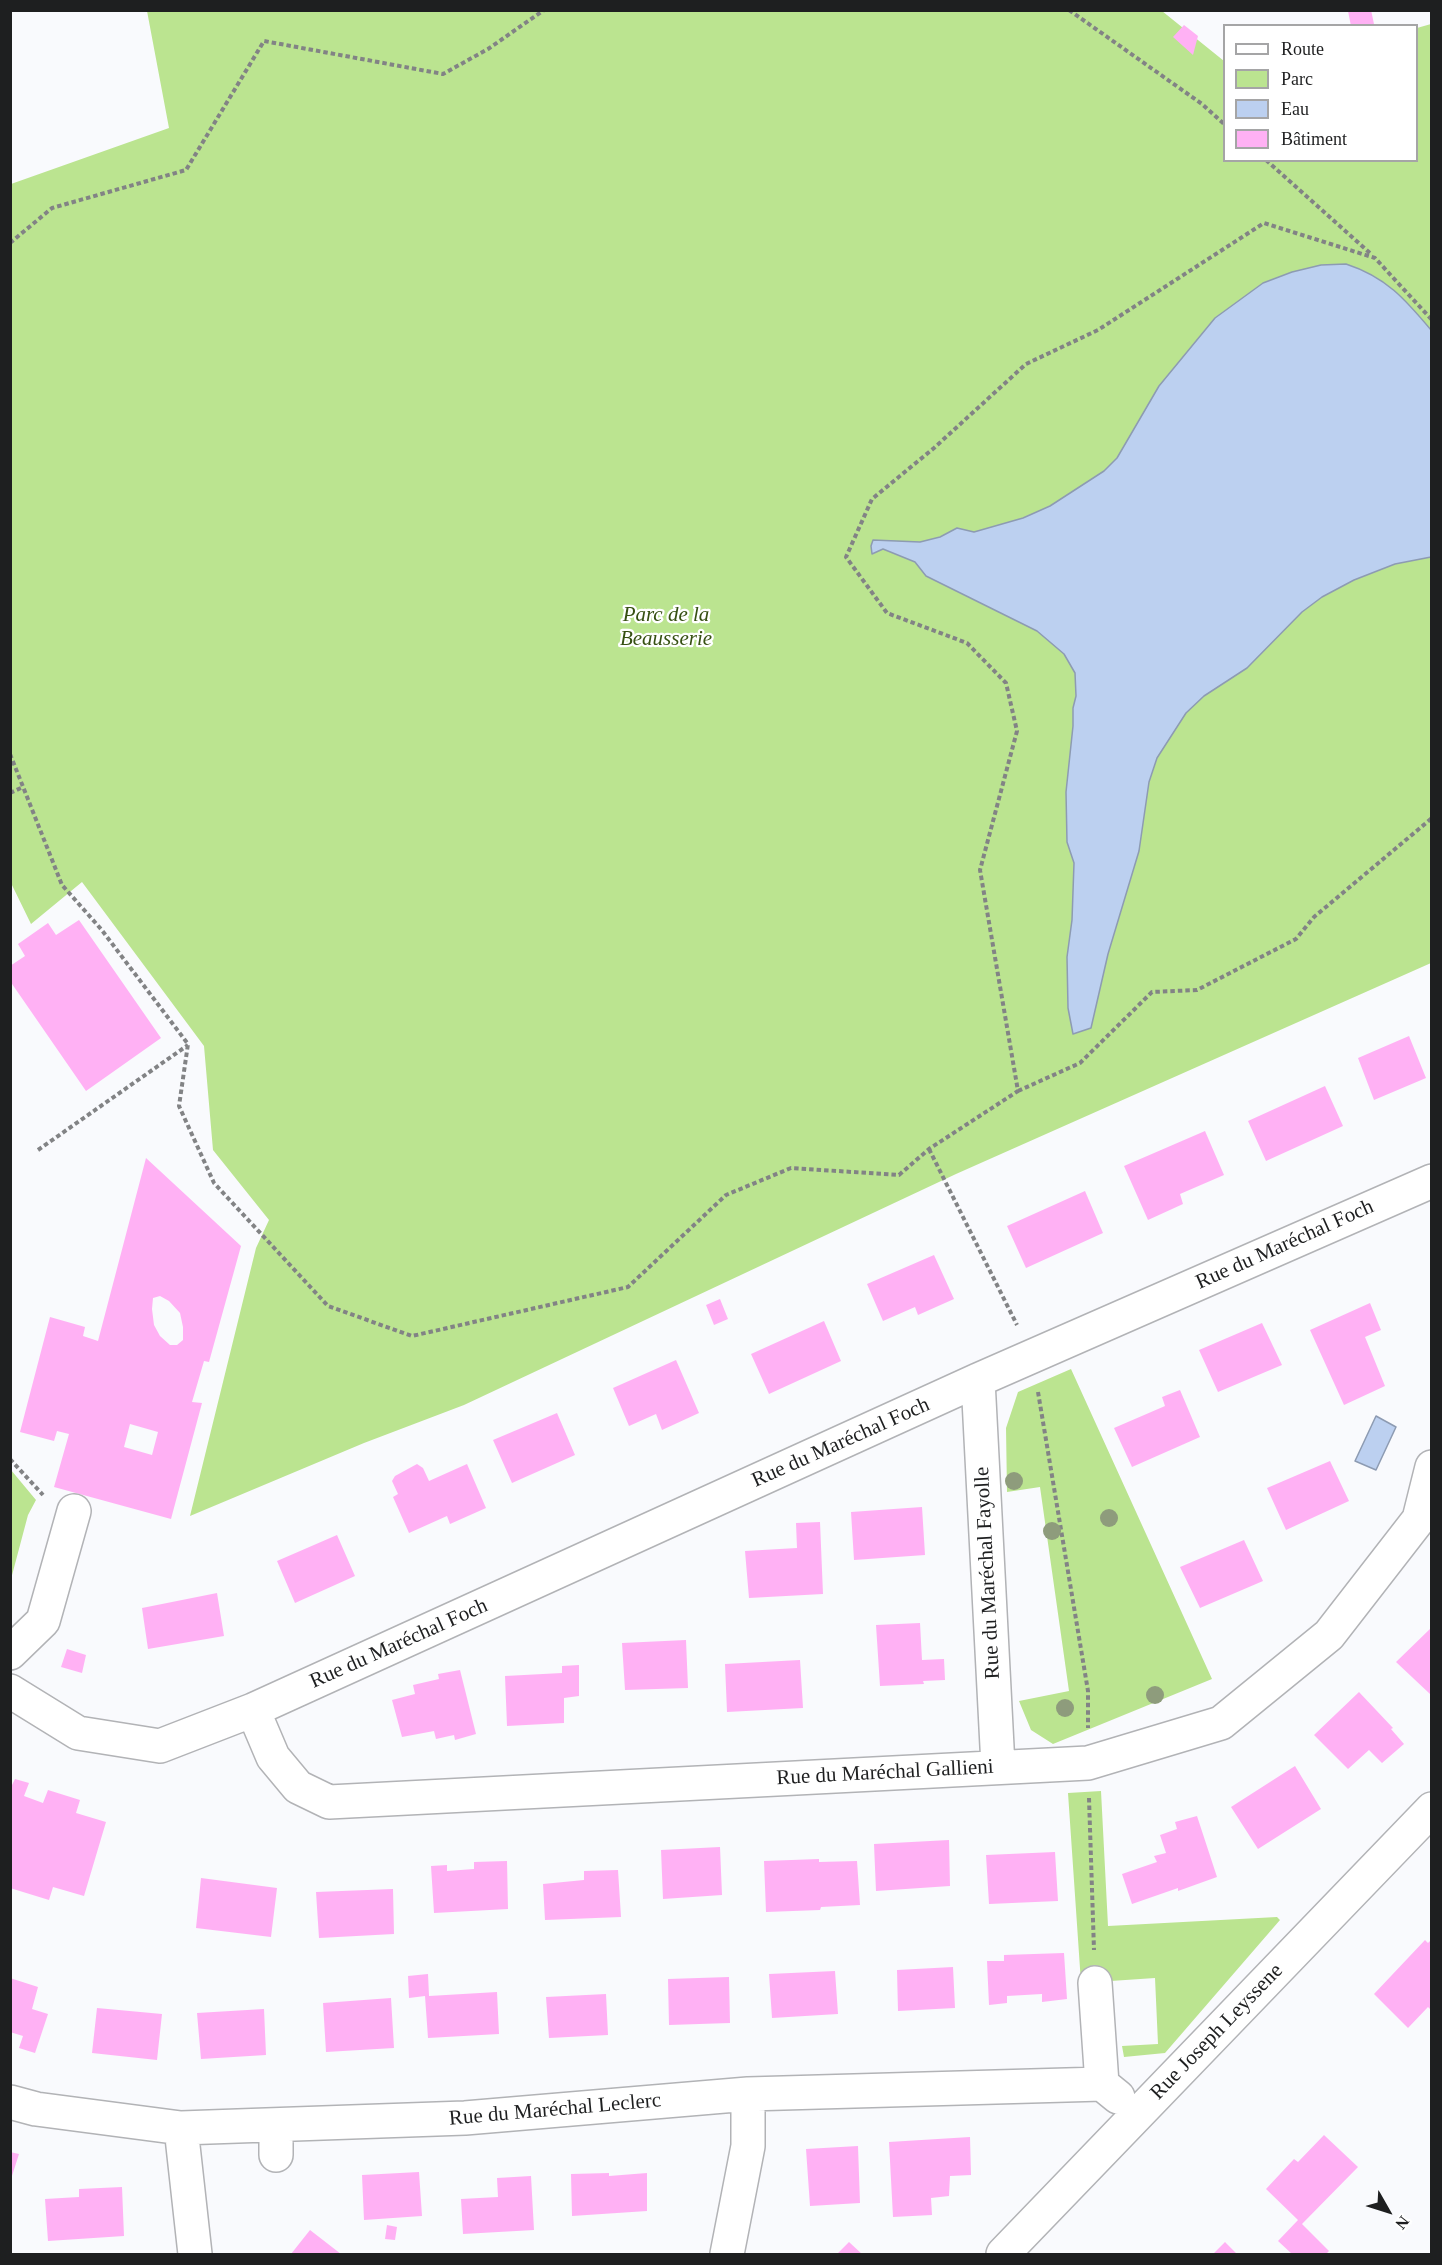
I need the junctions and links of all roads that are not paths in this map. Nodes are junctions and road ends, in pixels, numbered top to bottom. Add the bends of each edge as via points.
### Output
1 (1431, 1181) edge
2 (978, 1380) junction
3 (1431, 1467) edge
4 (72, 1518) road end
5 (10, 1653) edge
6 (10, 1691) edge
7 (253, 1710) junction
8 (998, 1766) junction
9 (1431, 1809) edge
10 (1095, 1983) road end
11 (1102, 2084) junction
12 (748, 2094) junction
13 (10, 2102) edge
14 (1139, 2113) junction
15 (181, 2128) junction
16 (195, 2254) edge
17 (727, 2254) edge
18 (1003, 2254) edge

1 - 2 street, Rue du Maréchal Foch
2 - 7 street, Rue du Maréchal Foch
2 - 8 street, Rue du Maréchal Fayolle
3 - 8 street, Rue du Maréchal Gallieni via 1419,1519 1329,1635 1221,1723 1088,1763
4 - 5 street via 42,1622
6 - 7 street, Rue du Maréchal Foch via 78,1733 160,1746
7 - 8 street, Rue du Maréchal Gallieni via 273,1757 298,1787 329,1802
9 - 14 street, Rue Joseph Leyssene
10 - 11 street
11 - 12 street, Rue du Maréchal Leclerc
11 - 14 street
12 - 15 street, Rue du Maréchal Leclerc via 465,2118 276,2141
12 - 17 street via 748,2146
13 - 15 street, Rue du Maréchal Leclerc via 36,2109
14 - 18 street, Rue Joseph Leyssene
15 - 16 street

